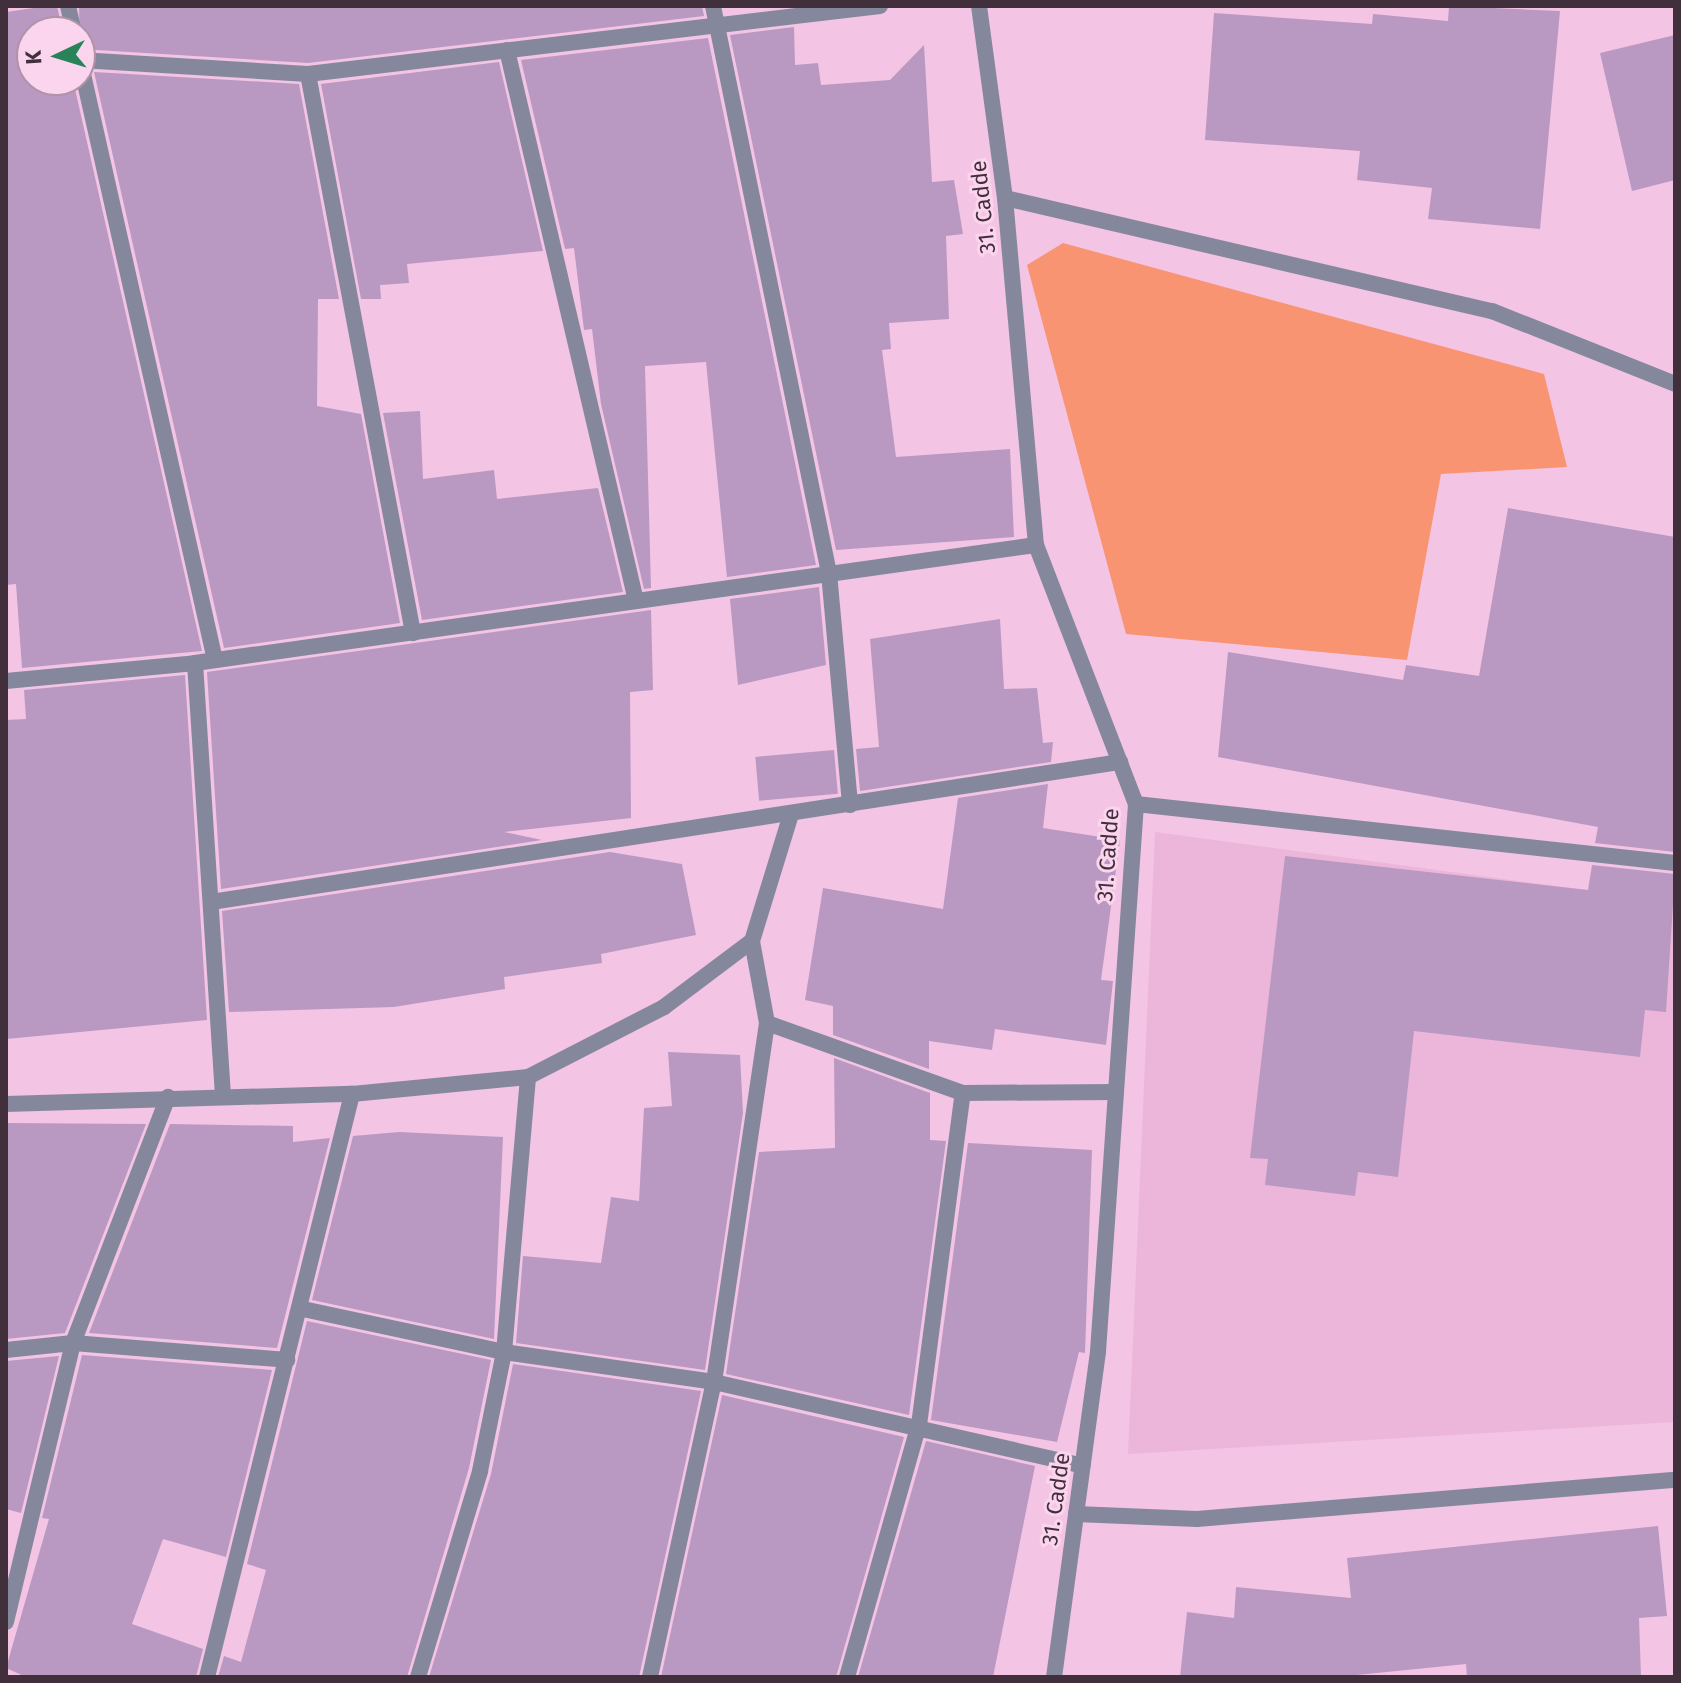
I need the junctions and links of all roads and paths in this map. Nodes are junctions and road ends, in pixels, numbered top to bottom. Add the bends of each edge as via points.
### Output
1 (713, 6) edge
2 (880, 6) edge
3 (979, 6) edge
4 (714, 26) junction
5 (507, 50) junction
6 (96, 61) edge
7 (308, 74) junction
8 (88, 96) edge
9 (1005, 198) junction
10 (1675, 384) edge
11 (1036, 545) junction
12 (829, 573) junction
13 (636, 601) junction
14 (413, 633) junction
15 (215, 660) junction
16 (195, 663) junction
17 (6, 681) edge
18 (1120, 762) junction
19 (1136, 804) junction
20 (850, 805) junction
21 (791, 814) junction
22 (1675, 863) edge
23 (211, 902) junction
24 (752, 941) junction
25 (767, 1023) junction
26 (528, 1077) junction
27 (1116, 1092) junction
28 (963, 1093) junction
29 (223, 1094) junction
30 (352, 1094) junction
31 (168, 1097) junction
32 (6, 1104) edge
33 (303, 1309) junction
34 (73, 1343) junction
35 (6, 1350) edge
36 (504, 1352) junction
37 (287, 1360) junction
38 (714, 1382) junction
39 (919, 1425) junction
40 (1083, 1466) junction
41 (1675, 1480) edge
42 (1076, 1514) junction
43 (6, 1622) edge
44 (207, 1677) edge
45 (418, 1677) edge
46 (650, 1677) edge
47 (847, 1677) edge
48 (1054, 1677) edge

1 - 4 street
2 - 4 street
3 - 9 street, 31. Cadde
4 - 5 street
4 - 12 street
5 - 7 street
5 - 13 street
6 - 7 street
7 - 14 street
8 - 15 street
9 - 10 street via 1492,311
9 - 11 street, 31. Cadde
11 - 12 street
11 - 18 street, 31. Cadde
12 - 13 street
12 - 20 street
13 - 14 street
14 - 15 street
15 - 16 street
16 - 17 street
16 - 23 street
18 - 19 street, 31. Cadde
18 - 20 street
19 - 22 street
19 - 27 street, 31. Cadde
20 - 21 street
21 - 23 street
21 - 24 street
23 - 29 street
24 - 25 street
24 - 26 street via 664,1007
25 - 28 street
25 - 38 street
26 - 30 street
26 - 36 street
27 - 28 street
27 - 40 street, 31. Cadde
28 - 39 street
29 - 30 street
29 - 31 street
30 - 33 street
31 - 32 street
31 - 34 street
33 - 36 street
33 - 37 street
34 - 35 street
34 - 37 street
34 - 43 street
36 - 38 street
36 - 45 street via 480,1471
37 - 44 street
38 - 39 street
38 - 46 street
39 - 40 street
39 - 47 street
40 - 42 street, 31. Cadde
41 - 42 street via 1197,1519
42 - 48 street, 31. Cadde

